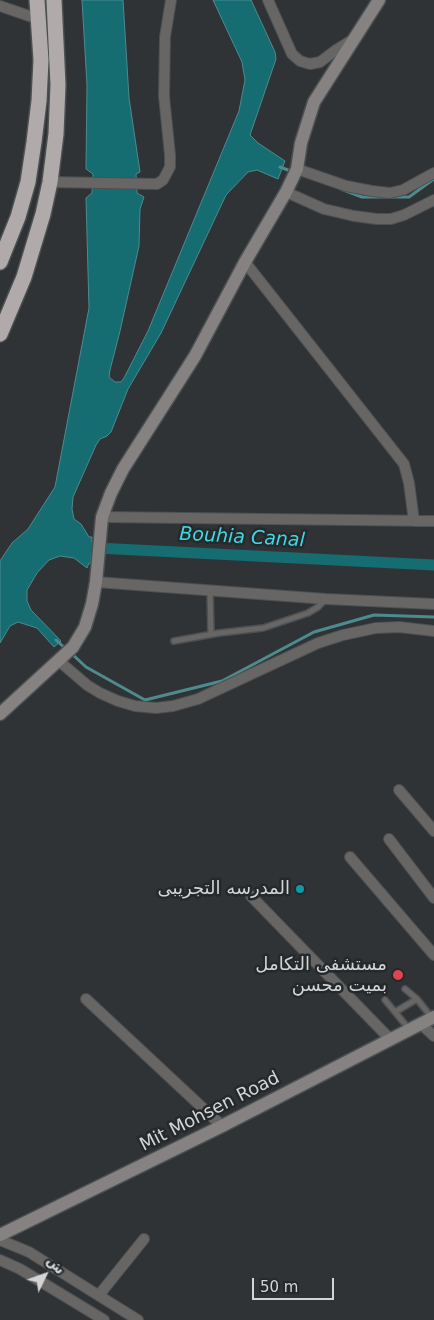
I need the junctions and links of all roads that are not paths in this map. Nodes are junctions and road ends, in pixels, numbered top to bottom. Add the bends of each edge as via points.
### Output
1 (37, 0) edge
2 (54, 0) edge
3 (171, 0) edge
4 (268, 0) edge
5 (379, 0) edge
6 (0, 6) edge
7 (38, 19) junction
8 (352, 40) junction
9 (297, 170) junction
10 (434, 172) edge
11 (50, 182) junction
12 (288, 189) junction
13 (434, 200) edge
14 (0, 262) edge
15 (245, 262) junction
16 (0, 334) edge
17 (102, 517) junction
18 (414, 521) junction
19 (434, 521) edge
20 (96, 582) junction
21 (210, 590) junction
22 (326, 599) junction
23 (434, 604) edge
24 (434, 631) edge
25 (211, 634) junction
26 (174, 641) dead end
27 (65, 655) junction
28 (0, 714) edge
29 (399, 790) dead end
30 (434, 831) edge
31 (389, 839) dead end
32 (350, 857) dead end
33 (251, 896) dead end
34 (434, 898) edge
35 (434, 954) edge
36 (405, 989) dead end
37 (86, 999) dead end
38 (417, 999) junction
39 (385, 1000) dead end
40 (395, 1012) junction
41 (424, 1022) edge
42 (434, 1036) edge
43 (390, 1039) junction
44 (222, 1126) junction
45 (0, 1235) edge
46 (144, 1239) dead end
47 (0, 1240) edge
48 (0, 1260) edge
49 (99, 1295) junction
50 (104, 1320) edge
51 (138, 1320) edge

1 - 7 highway
2 - 11 highway via 58,85
3 - 11 street via 164,37 164,96 170,167 163,180 156,184
4 - 8 street via 292,54 300,61 320,62
5 - 8 street
6 - 7 street
7 - 14 highway via 40,93 28,182
8 - 9 street via 314,102 301,143
9 - 10 street via 346,186 390,193 415,185
9 - 12 street
11 - 16 highway via 44,214 24,277
12 - 13 street via 324,209 377,219 404,216
12 - 15 street
15 - 17 street via 195,356 123,469
15 - 18 street via 401,459 407,474
17 - 18 street
17 - 20 street
18 - 19 street
20 - 21 street
20 - 27 street via 89,617
21 - 22 street
21 - 25 lane
22 - 23 street
22 - 25 lane via 308,613 270,626
24 - 27 street via 376,628 343,635 318,643 198,700 156,708 135,706 100,694 87,685
25 - 26 lane
27 - 28 street
29 - 30 street
31 - 34 street
32 - 35 street
33 - 43 street
36 - 38 lane
37 - 44 street
38 - 40 lane
38 - 41 lane
39 - 40 lane
40 - 41 lane
41 - 42 street
41 - 43 street, Mit Mohsen Road
43 - 44 street, Mit Mohsen Road
44 - 45 street, Mit Mohsen Road
46 - 49 street
47 - 49 street via 29,1252
48 - 50 street
49 - 51 street

